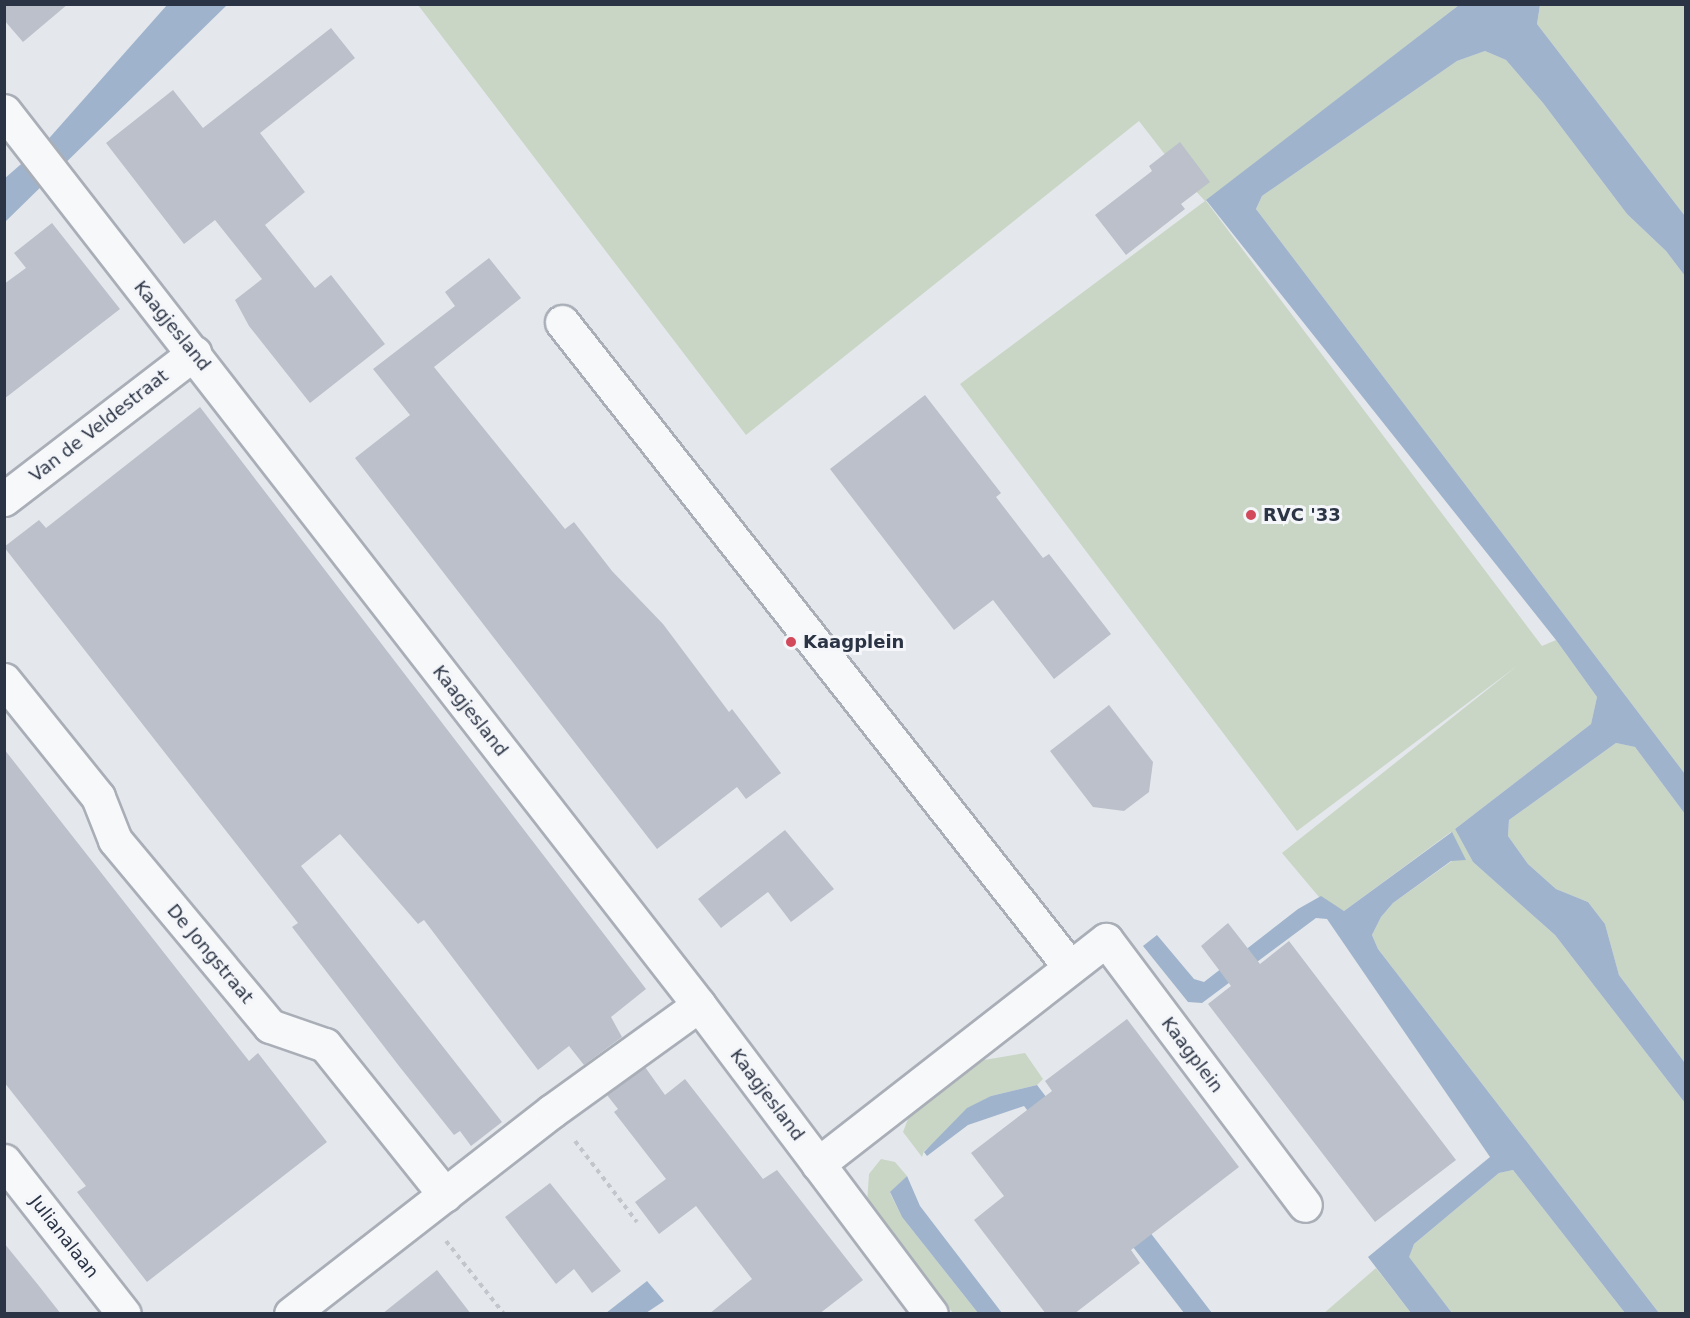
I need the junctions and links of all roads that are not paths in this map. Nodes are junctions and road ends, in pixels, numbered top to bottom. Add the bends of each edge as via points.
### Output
1 (13, 123) edge
2 (562, 322) dead end
3 (194, 353) junction
4 (4, 499) edge
5 (4, 680) edge
6 (1070, 967) junction
7 (699, 1005) junction
8 (4, 1161) edge
9 (818, 1164) junction
10 (434, 1203) junction
11 (1305, 1205) dead end
12 (124, 1314) edge
13 (291, 1314) edge
14 (932, 1314) edge

1 - 3 street, Kaagjesland
2 - 6 street
3 - 4 street, Van de Veldestraat
3 - 7 street, Kaagjesland
5 - 10 street, De Jongstraat via 98,796 115,840 270,1026 325,1045
6 - 9 street, Kaagplein
6 - 11 street, Kaagplein via 1106,940
7 - 9 street, Kaagjesland
7 - 10 street via 552,1111
8 - 12 street, Julianalaan
9 - 14 street, Kaagjesland
10 - 13 street

